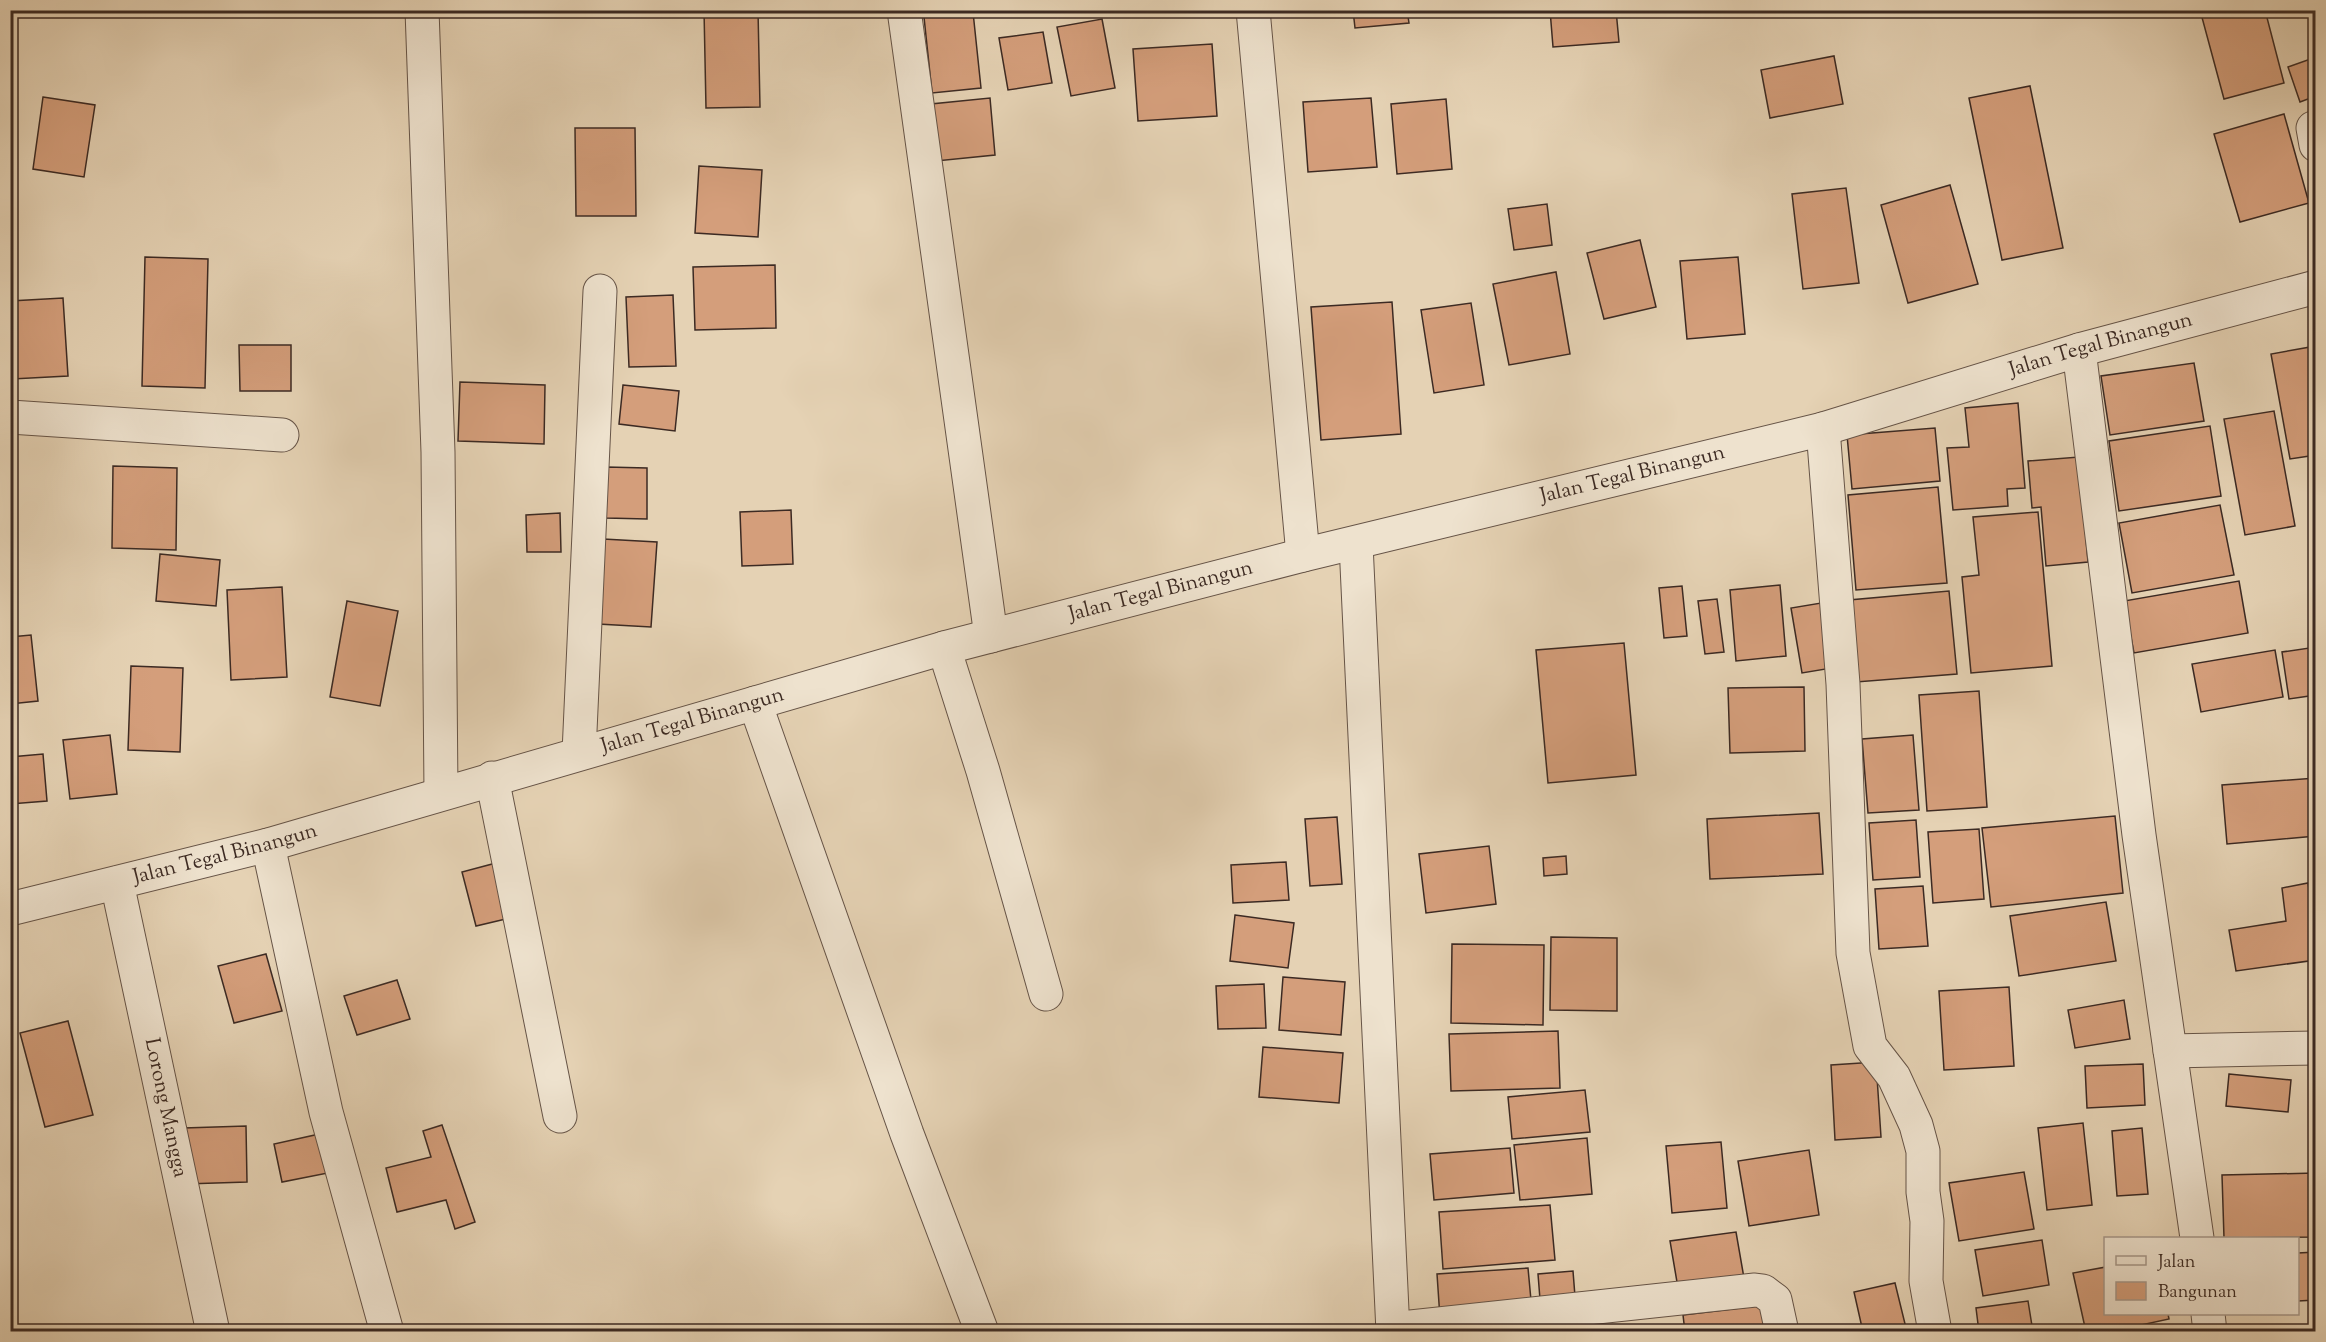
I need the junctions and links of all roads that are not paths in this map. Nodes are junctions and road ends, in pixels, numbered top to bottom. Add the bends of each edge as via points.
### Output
1 (422, 10) edge
2 (904, 10) edge
3 (1253, 10) edge
4 (2316, 287) edge
5 (600, 291) dead end
6 (2079, 350) junction
7 (10, 417) edge
8 (1823, 429) junction
9 (282, 435) dead end
10 (1356, 543) junction
11 (1303, 555) junction
12 (991, 636) junction
13 (944, 648) junction
14 (756, 703) junction
15 (579, 753) junction
16 (492, 778) junction
17 (441, 793) junction
18 (268, 845) junction
19 (117, 883) junction
20 (10, 909) edge
21 (1046, 994) dead end
22 (2316, 1048) edge
23 (2170, 1051) junction
24 (560, 1116) dead end
25 (2197, 1237) edge
26 (2208, 1315) edge
27 (1392, 1330) edge
28 (213, 1332) edge
29 (387, 1332) edge
30 (982, 1332) edge
31 (1782, 1332) edge
32 (1935, 1332) edge
33 (2211, 1332) edge

1 - 17 street via 438,452
2 - 12 street
3 - 11 street
4 - 6 street, Jalan Tegal Binangun
5 - 15 street
6 - 8 street, Jalan Tegal Binangun
6 - 23 street
7 - 9 street
8 - 10 street, Jalan Tegal Binangun
8 - 32 street via 1843,684 1853,952 1870,1046 1894,1077 1923,1151 1928,1221 1926,1281
10 - 11 street, Jalan Tegal Binangun
10 - 27 street
11 - 12 street, Jalan Tegal Binangun
12 - 13 street, Jalan Tegal Binangun
13 - 14 street, Jalan Tegal Binangun
13 - 21 street
14 - 15 street, Jalan Tegal Binangun
14 - 30 street via 907,1134
15 - 16 street, Jalan Tegal Binangun
16 - 17 street, Jalan Tegal Binangun
16 - 24 street
17 - 18 street, Jalan Tegal Binangun
18 - 19 street, Jalan Tegal Binangun
18 - 29 street via 326,1112
19 - 20 street, Jalan Tegal Binangun
19 - 28 street, Lorong Mangga
22 - 23 street
23 - 25 street
26 - 33 street
27 - 31 street via 1755,1290 1775,1300

